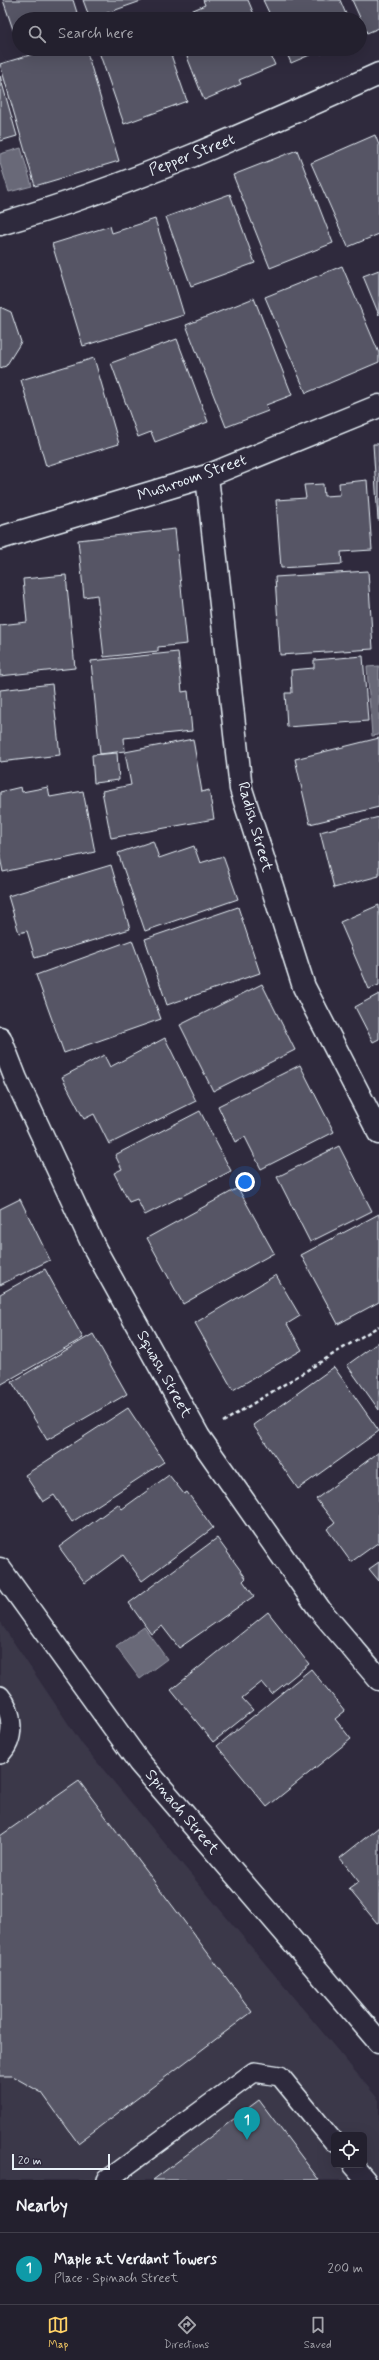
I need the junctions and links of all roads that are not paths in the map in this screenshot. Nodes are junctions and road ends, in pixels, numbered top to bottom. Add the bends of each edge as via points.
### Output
1 (379, 74) edge
2 (0, 224) edge
3 (379, 406) edge
4 (207, 476) junction
5 (0, 538) edge
6 (0, 1038) edge
7 (379, 1133) edge
8 (0, 1569) edge
9 (379, 1679) edge
10 (0, 1696) edge
11 (0, 1754) edge
12 (379, 2042) edge
13 (331, 2138) edge
14 (356, 2168) edge
15 (107, 2180) edge
16 (366, 2180) edge

1 - 2 street, Pepper Street via 242,136 51,209
3 - 4 street, Mushroom Street
4 - 5 street, Mushroom Street
4 - 7 street, Radish Street via 241,789 304,987
6 - 9 street, Squash Street via 16,1079 95,1249 199,1437 320,1610
8 - 12 street, Spinach Street via 139,1762
10 - 11 lane via 10,1714 11,1727 8,1740
13 - 15 lane via 280,2076 254,2072
14 - 16 lane

